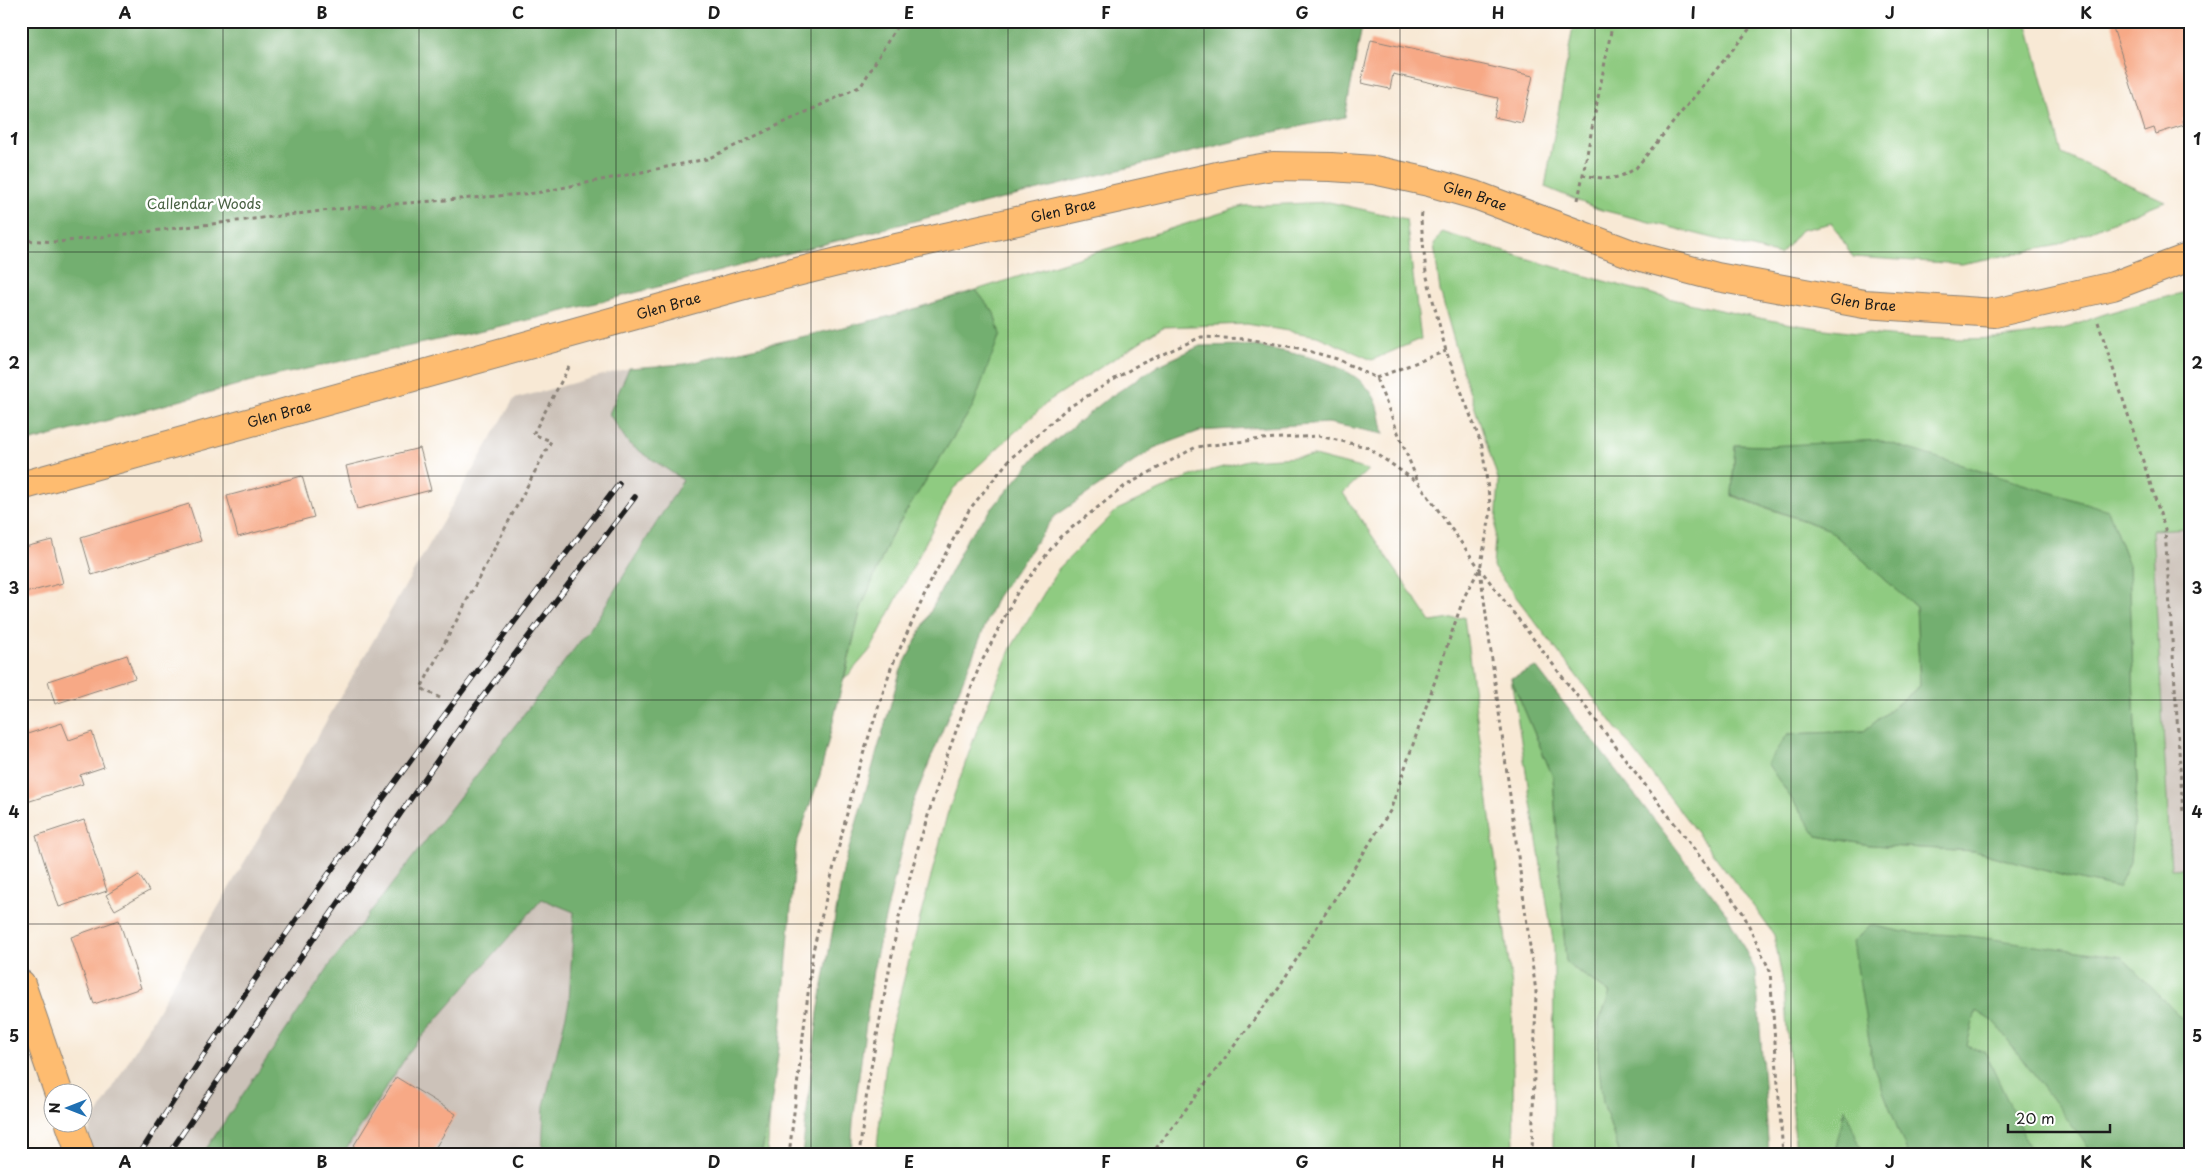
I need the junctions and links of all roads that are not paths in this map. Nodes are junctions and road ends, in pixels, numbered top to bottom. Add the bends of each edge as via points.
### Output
1 (2190, 257) edge
2 (21, 486) edge
3 (21, 984) edge
4 (56, 1084) edge
5 (74, 1134) edge
6 (81, 1155) edge

1 - 2 main road, Glen Brae, bridge via 2100,289 1995,313 1864,304 1716,277 1637,256 1478,196 1429,182 1374,170 1273,166 1221,175 744,285
3 - 4 main road
5 - 6 main road

